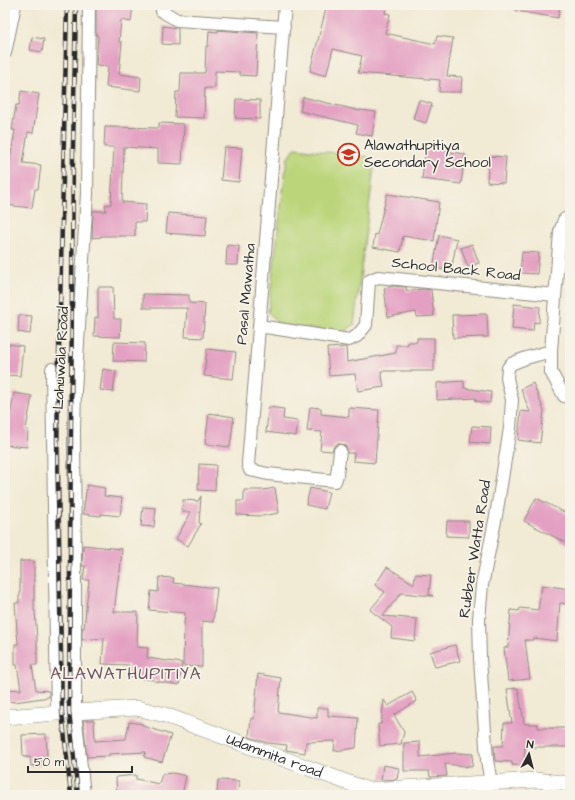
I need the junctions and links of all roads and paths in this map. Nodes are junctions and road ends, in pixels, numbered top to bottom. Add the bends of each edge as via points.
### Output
1 (15, 5) edge
2 (89, 5) edge
3 (162, 5) edge
4 (285, 5) edge
5 (284, 27) junction
6 (5, 53) edge
7 (570, 216) edge
8 (555, 295) junction
9 (259, 326) junction
10 (551, 351) junction
11 (52, 369) dead end
12 (570, 397) edge
13 (340, 451) dead end
14 (74, 712) junction
15 (57, 713) junction
16 (5, 717) edge
17 (491, 783) junction
18 (570, 784) edge
19 (368, 792) edge
20 (84, 795) edge

1 - 6 street
2 - 14 street, Lahuwala Road via 87,194 74,430
3 - 5 street via 162,11 177,20
4 - 5 street, Pasal Mawatha
5 - 9 street, Pasal Mawatha
7 - 8 street via 564,220 560,232
8 - 9 street, School Back Road via 378,277 369,281 366,325 350,340
8 - 10 street
9 - 13 street, Pasal Mawatha via 248,464 250,470 335,481 338,476
10 - 12 street via 550,372 564,396
10 - 17 street, Rubber Watta Road via 526,358 511,364 508,368 507,378 512,400 510,428 482,585 479,619 487,760
11 - 15 street
14 - 15 street, Udammita road
14 - 19 street, Udammita road via 137,708 165,715
14 - 20 street, Lahuwala Road
15 - 16 street, Udammita road
17 - 18 street, Udammita road via 536,780
17 - 19 street, Udammita road

